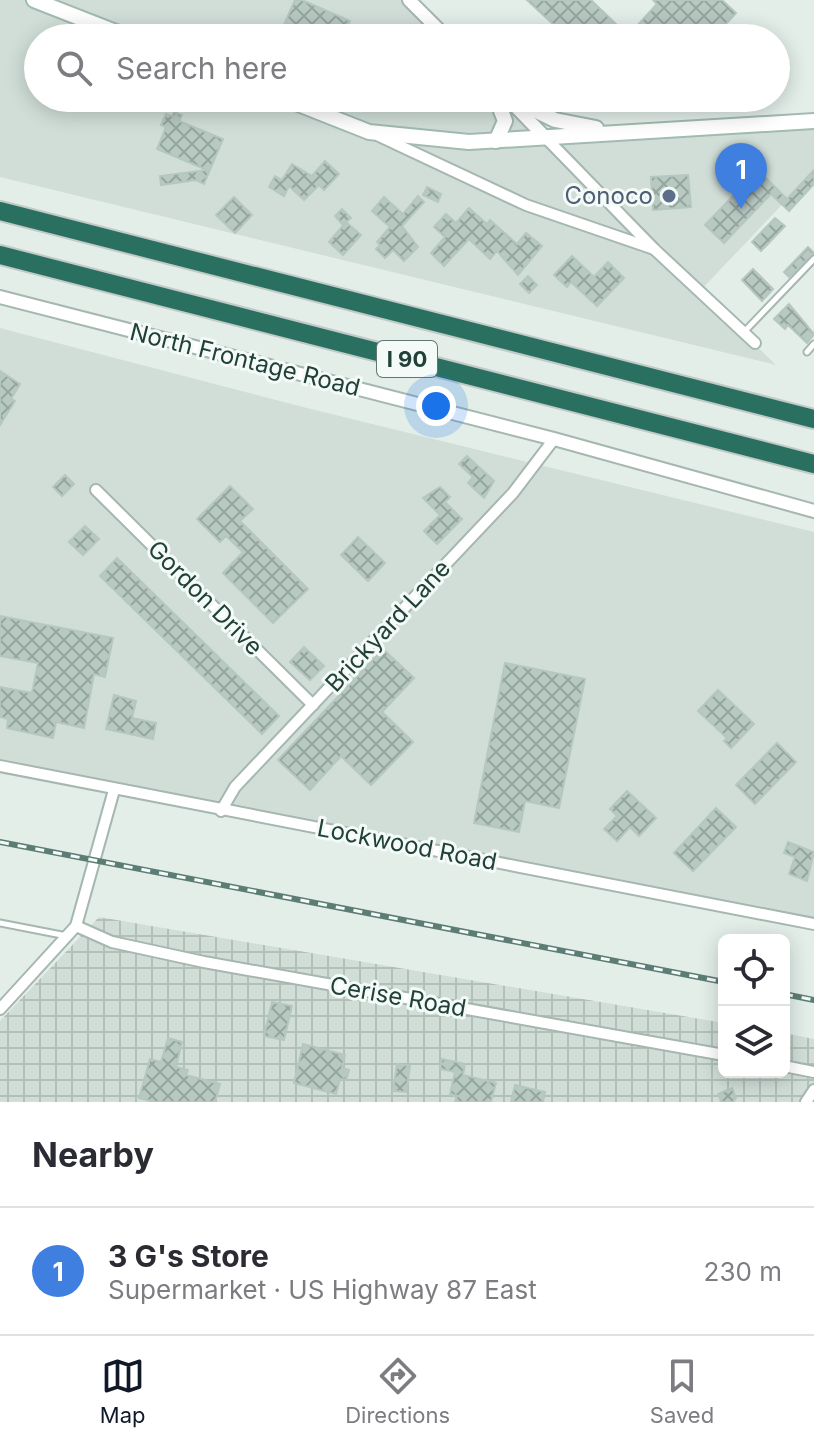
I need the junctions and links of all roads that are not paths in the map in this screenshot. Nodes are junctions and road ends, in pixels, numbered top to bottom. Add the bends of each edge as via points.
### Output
1 (34, 0) edge
2 (409, 0) edge
3 (95, 24) edge
4 (433, 24) edge
5 (318, 112) edge
6 (501, 112) edge
7 (521, 112) edge
8 (538, 112) edge
9 (814, 121) edge
10 (369, 132) junction
11 (632, 132) junction
12 (546, 138) junction
13 (496, 141) junction
14 (0, 211) edge
15 (654, 249) junction
16 (0, 255) edge
17 (814, 259) edge
18 (0, 297) edge
19 (743, 332) junction
20 (755, 343) dead end
21 (814, 344) edge
22 (807, 352) dead end
23 (814, 417) edge
24 (554, 439) junction
25 (814, 464) edge
26 (96, 490) dead end
27 (814, 511) edge
28 (313, 705) junction
29 (0, 766) edge
30 (114, 790) junction
31 (221, 811) junction
32 (0, 923) edge
33 (814, 924) edge
34 (76, 926) junction
35 (68, 936) junction
36 (0, 1009) edge
37 (718, 1054) edge
38 (790, 1067) edge
39 (814, 1072) edge
40 (814, 1090) edge
41 (806, 1102) edge

1 - 3 main road
2 - 4 street
5 - 10 main road
6 - 13 main road via 505,121
7 - 12 street
8 - 11 main road via 555,120
9 - 11 main road
10 - 13 main road
10 - 15 street via 526,205
11 - 12 main road
12 - 13 main road
12 - 15 street
14 - 23 highway, I 90
15 - 19 street
16 - 25 highway, I 90
17 - 19 lane
18 - 24 street, North Frontage Road
19 - 20 street
21 - 22 lane
24 - 27 street, North Frontage Road
24 - 28 street, Brickyard Lane via 513,493
26 - 28 street, Gordon Drive
28 - 31 street, Brickyard Lane via 235,787
29 - 30 street, Lockwood Road
30 - 31 street, Lockwood Road
30 - 34 street
31 - 33 street, Lockwood Road
32 - 35 lane
34 - 35 street
34 - 37 street, Cerise Road via 112,942 204,962
35 - 36 street
38 - 39 street
40 - 41 street

